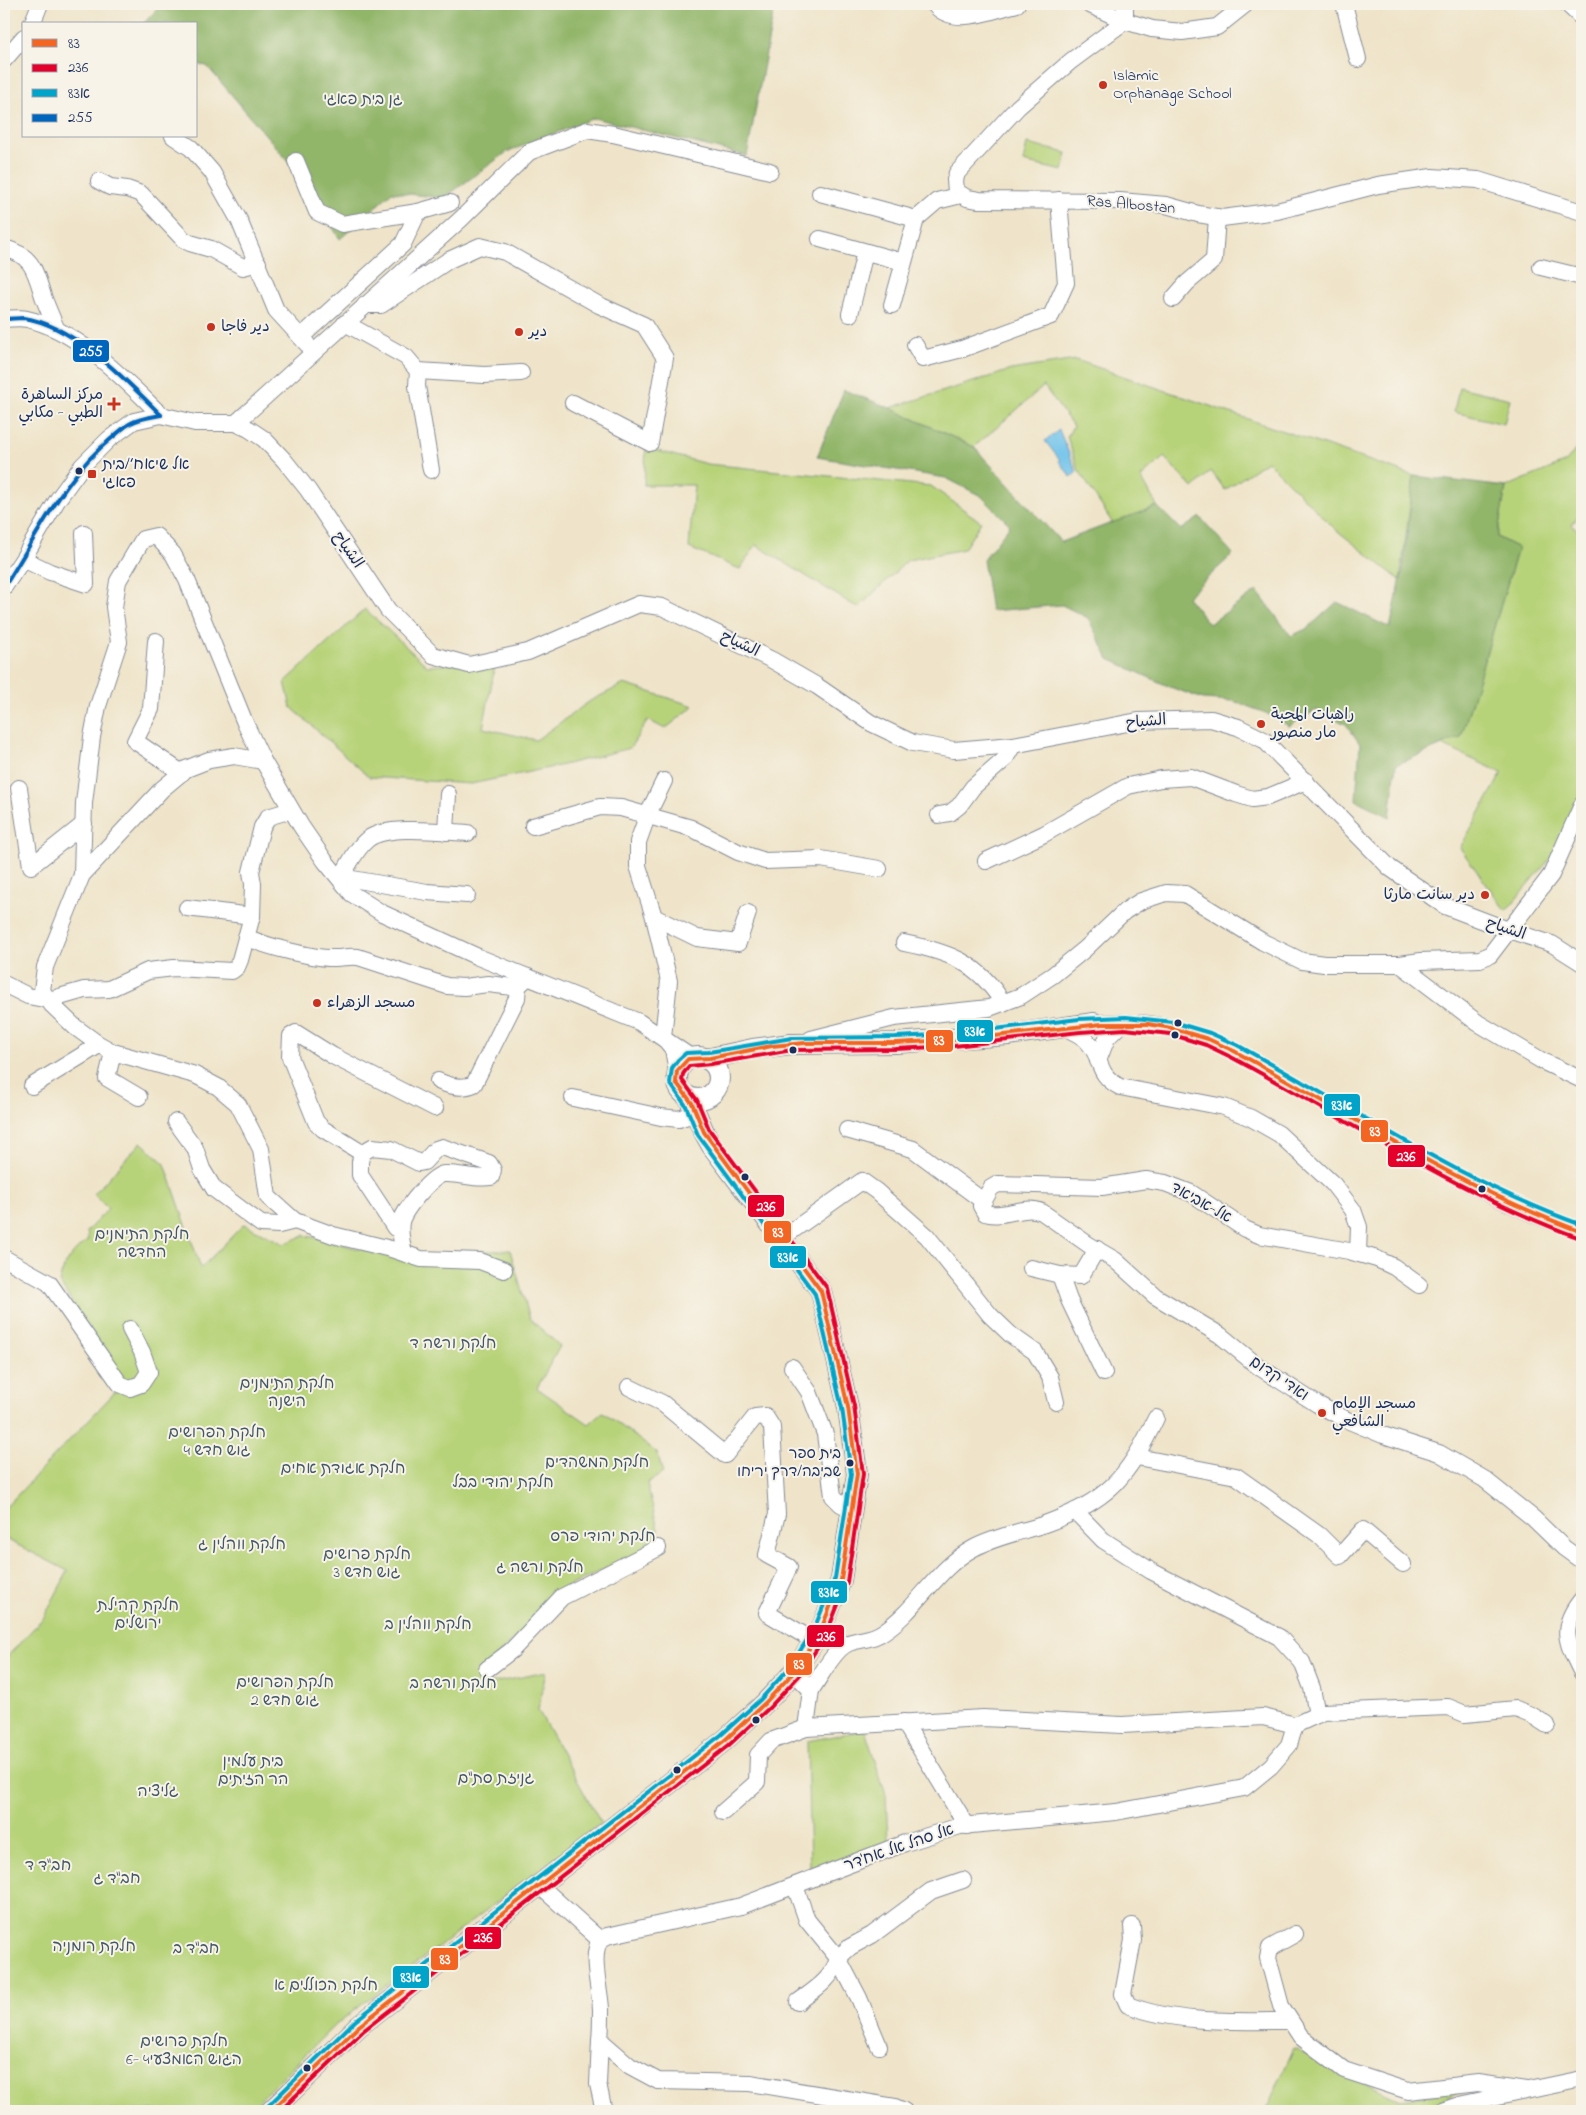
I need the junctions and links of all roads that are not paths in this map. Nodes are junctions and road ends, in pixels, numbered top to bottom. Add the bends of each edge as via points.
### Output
1 (40, 4) edge
2 (934, 4) edge
3 (1017, 4) edge
4 (1088, 4) edge
5 (1125, 4) edge
6 (1246, 4) edge
7 (1344, 4) edge
8 (1567, 4) edge
9 (1582, 18) edge
10 (1125, 21) junction
11 (33, 22) edge
12 (22, 39) edge
13 (1358, 59) dead end
14 (4, 60) edge
15 (176, 138) edge
16 (296, 161) dead end
17 (770, 171) dead end
18 (99, 181) dead end
19 (820, 193) dead end
20 (961, 195) junction
21 (1059, 200) junction
22 (450, 202) dead end
23 (418, 212) junction
24 (1582, 212) edge
25 (1217, 217) junction
26 (916, 219) junction
27 (820, 239) dead end
28 (4, 248) edge
29 (865, 252) junction
30 (903, 262) junction
31 (258, 263) junction
32 (1541, 267) dead end
33 (1582, 278) edge
34 (1173, 299) dead end
35 (365, 305) junction
36 (892, 305) dead end
37 (850, 314) dead end
38 (4, 319) edge
39 (345, 323) junction
40 (56, 328) junction
41 (301, 337) junction
42 (915, 346) dead end
43 (314, 351) junction
44 (418, 371) junction
45 (521, 373) dead end
46 (573, 403) dead end
47 (161, 415) junction
48 (236, 423) junction
49 (431, 470) dead end
50 (84, 533) dead end
51 (23, 559) junction
52 (4, 587) edge
53 (156, 641) dead end
54 (1012, 745) junction
55 (263, 761) junction
56 (182, 773) junction
57 (664, 781) dead end
58 (1306, 781) junction
59 (20, 788) dead end
60 (448, 794) dead end
61 (1582, 805) edge
62 (292, 810) junction
63 (648, 814) junction
64 (939, 816) dead end
65 (84, 824) junction
66 (533, 826) dead end
67 (446, 832) junction
68 (468, 833) dead end
69 (986, 861) dead end
70 (879, 869) dead end
71 (82, 875) junction
72 (341, 877) junction
73 (467, 895) dead end
74 (186, 908) dead end
75 (748, 913) dead end
76 (252, 916) junction
77 (654, 917) junction
78 (1508, 930) junction
79 (246, 937) junction
80 (904, 943) dead end
81 (1582, 963) edge
82 (1400, 964) junction
83 (523, 981) junction
84 (4, 984) edge
85 (49, 1000) junction
86 (1003, 1003) junction
87 (1124, 1022) junction
88 (1094, 1023) joint
89 (1064, 1027) junction
90 (663, 1037) junction
91 (791, 1044) junction
92 (106, 1048) junction
93 (753, 1049) junction
94 (699, 1058) junction
95 (1098, 1061) junction
96 (677, 1072) junction
97 (1582, 1080) edge
98 (438, 1081) dead end
99 (32, 1086) dead end
100 (715, 1088) junction
101 (139, 1097) dead end
102 (573, 1098) dead end
103 (692, 1106) junction
104 (434, 1108) dead end
105 (176, 1122) dead end
106 (848, 1130) dead end
107 (362, 1153) junction
108 (723, 1161) junction
109 (982, 1203) junction
110 (295, 1221) junction
111 (400, 1230) junction
112 (1582, 1232) edge
113 (782, 1238) junction
114 (1097, 1249) junction
115 (1358, 1253) junction
116 (404, 1254) junction
117 (4, 1258) edge
118 (1031, 1268) dead end
119 (504, 1270) dead end
120 (1060, 1276) junction
121 (1419, 1285) dead end
122 (130, 1329) dead end
123 (792, 1367) dead end
124 (1104, 1373) dead end
125 (629, 1386) dead end
126 (1056, 1402) dead end
127 (1156, 1418) dead end
128 (1137, 1457) junction
129 (852, 1510) junction
130 (1074, 1511) junction
131 (658, 1548) dead end
132 (1582, 1561) edge
133 (1403, 1564) dead end
134 (1582, 1599) edge
135 (814, 1641) junction
136 (487, 1669) dead end
137 (794, 1672) junction
138 (1582, 1674) edge
139 (811, 1690) junction
140 (1317, 1715) junction
141 (904, 1722) junction
142 (1296, 1725) junction
143 (1547, 1725) dead end
144 (806, 1728) junction
145 (723, 1812) dead end
146 (967, 1826) junction
147 (963, 1880) dead end
148 (540, 1886) junction
149 (795, 1886) junction
150 (1132, 1926) dead end
151 (1295, 1934) dead end
152 (600, 1940) junction
153 (838, 1958) junction
154 (798, 2002) dead end
155 (1290, 2021) junction
156 (600, 2040) junction
157 (879, 2046) dead end
158 (1582, 2079) edge
159 (1527, 2090) junction
160 (271, 2111) edge
161 (604, 2111) edge
162 (904, 2111) edge
163 (1442, 2111) edge

1 - 11 street
2 - 3 street via 951,15 966,16
4 - 10 street
5 - 10 street
6 - 10 street via 1217,27 1182,32 1152,29
7 - 13 street
8 - 9 street
10 - 20 street via 1071,61 1018,107 957,173 955,186
12 - 14 street
15 - 31 street via 191,148 212,172
16 - 23 street via 317,212 342,224
17 - 35 street via 587,130 529,152 461,219
18 - 31 street via 141,194 190,244 212,249 243,267
19 - 26 street
20 - 21 street, Ras Albostan via 979,200
20 - 26 street via 936,201
21 - 25 street, Ras Albostan via 1166,205
21 - 42 street via 1066,283 1051,316 962,349 923,359
22 - 23 street
23 - 41 street via 403,244
24 - 25 street, Ras Albostan via 1478,180 1432,177 1378,184 1277,211
25 - 34 street via 1214,260
26 - 30 street
27 - 29 street
28 - 40 street via 16,251 29,261 37,274
29 - 30 street
29 - 37 street
30 - 36 street
31 - 41 street via 276,310
32 - 33 street
35 - 39 street
35 - 46 street via 381,305 450,260 480,246 505,252 599,305 644,325 665,358 650,443
38 - 40 street via 26,318
39 - 43 street
39 - 44 street via 406,357
40 - 47 street via 94,354
41 - 43 street
43 - 48 street
44 - 45 street via 484,375
44 - 49 street via 417,386
47 - 48 street, الشياح via 195,423
47 - 51 street, الشياح via 134,422 109,439 82,466 58,499
48 - 54 street, الشياح via 264,439 284,460 308,490 388,610 433,655 469,666 528,652 639,604 662,607 772,660 871,723 913,743 954,750
50 - 51 street via 86,584
51 - 52 street, الشياح
53 - 56 street via 151,709 135,741
54 - 58 street, الشياح via 1138,721 1211,718 1264,740
54 - 64 street via 1005,759 973,787 959,806
55 - 56 street via 234,756 209,760
55 - 62 street
55 - 65 street via 187,580 173,554 156,536 150,536 143,539 118,581 114,607 119,642 96,713
56 - 71 street via 162,789
57 - 63 street
58 - 69 street via 1268,797 1252,799 1191,777 1161,778 1128,786 1044,834
58 - 78 street, الشياح via 1390,868 1445,906
59 - 65 street via 31,866
60 - 67 street
61 - 78 street via 1551,876
62 - 72 street via 325,861
62 - 76 street via 268,817 262,827 251,872
63 - 66 street via 600,807
63 - 70 street via 691,828 738,852 765,861 821,859
63 - 77 street via 638,842 638,866
65 - 71 street
67 - 68 street
67 - 72 street via 392,831 369,838
71 - 85 street via 45,967 42,991
72 - 73 street via 427,892
72 - 83 street via 352,894 382,913
74 - 76 street
75 - 77 street via 738,943 697,938
76 - 79 street
77 - 90 street via 669,981
78 - 81 street, الشياح via 1552,944
78 - 82 street via 1490,955 1480,959
79 - 83 street via 264,945 303,954 358,957 447,986
79 - 85 street via 240,960 232,971 174,968 148,971 109,989 84,990
80 - 86 street via 960,958 992,985
82 - 86 street via 1302,961 1263,942 1185,894 1166,894 1141,901 1125,911 1054,975 1021,996
82 - 97 street via 1478,1023
83 - 90 street via 639,1022
83 - 98 street via 474,1084 467,1087
84 - 85 street via 28,996
85 - 92 street via 75,1027
86 - 91 street via 989,1008 894,1018
87 - 88 street
87 - 95 street via 1107,1038
87 - 112 street via 1175,1028 1223,1045 1444,1170 1549,1222
88 - 89 main road
89 - 91 main road via 1008,1035 896,1043
89 - 95 street via 1086,1038
90 - 94 street
90 - 96 street via 672,1049
91 - 93 main road
92 - 99 street
92 - 101 street via 107,1078
92 - 110 street via 195,1075 218,1087 238,1104 261,1149 268,1197
93 - 94 main road
93 - 100 main road via 730,1064
94 - 96 main road via 686,1060
94 - 100 main road via 716,1068
95 - 115 street via 1109,1081 1120,1087 1224,1107 1278,1134 1333,1184 1353,1210 1359,1228
96 - 103 main road via 679,1090
100 - 103 main road
100 - 108 main road via 708,1112
102 - 103 street via 679,1119
103 - 108 main road
104 - 107 street via 333,1056 296,1032 291,1036 290,1057 316,1122
105 - 110 street via 195,1148 214,1190 261,1224 279,1225
106 - 109 street via 913,1149
107 - 111 street via 360,1175 395,1228
107 - 111 street via 372,1146 391,1149 419,1163 442,1147 489,1163 493,1170 491,1177 443,1174 435,1178 414,1200 401,1220
108 - 113 main road
109 - 114 street, ואדי קדום via 985,1212 991,1215 1035,1209
109 - 115 street, אל-אביאד via 991,1188 998,1184 1102,1187 1146,1180 1191,1193 1245,1229
110 - 116 street via 333,1236
111 - 116 street
113 - 126 street via 862,1181 927,1236 990,1315 1035,1352 1050,1377
113 - 129 main road via 821,1291 848,1407 857,1474
114 - 120 street via 1081,1276
114 - 132 street, ואדי קדום via 1115,1260 1156,1296 1317,1404 1374,1432 1439,1453 1484,1479
115 - 121 street, אל-אביאד via 1394,1266
116 - 119 street via 421,1259 480,1261
117 - 122 street via 49,1283 120,1384 130,1388 141,1384 149,1372
118 - 120 street
120 - 124 street
123 - 129 street via 810,1392 825,1434 833,1496
125 - 135 street via 662,1403 725,1455 755,1417 765,1416 772,1427 777,1514 767,1555 789,1566 767,1613
127 - 128 street
128 - 130 street via 1103,1496
128 - 133 street via 1236,1476 1319,1535 1340,1556 1363,1530
129 - 135 main road via 841,1580
130 - 139 street via 975,1547 952,1562 883,1633 866,1640 851,1641 839,1650
130 - 140 street via 1103,1540 1151,1571 1279,1637 1302,1662 1312,1688
131 - 136 street via 562,1597 512,1650
134 - 138 street via 1568,1621 1566,1635
135 - 137 main road
137 - 139 street
137 - 148 main road via 725,1740
139 - 144 street
140 - 142 street
140 - 143 street via 1339,1711 1448,1707 1465,1714 1516,1709
141 - 142 street via 983,1718 1122,1725 1263,1716
141 - 144 street
141 - 146 street
142 - 146 street, אל סהל אל אח'דר via 1289,1745 1271,1766 1244,1788 1116,1812
144 - 145 street via 771,1741 758,1755 757,1782
146 - 149 street, אל סהל אל אח'דר via 905,1843
147 - 153 street via 931,1891
148 - 152 street
148 - 160 main road via 360,2026
149 - 152 street, אל סהל אל אח'דר via 742,1906
149 - 153 street via 807,1920
150 - 155 street via 1131,1957 1123,1994 1128,2005 1172,2016
151 - 155 street via 1270,1948 1268,1958 1281,2006
152 - 156 street via 595,1955 601,2009
153 - 154 street via 836,1969 825,1982
153 - 157 street
155 - 159 street via 1300,2037 1344,2070 1408,2091 1478,2083
156 - 161 street via 598,2084
156 - 162 street via 630,2066 658,2081 750,2083
158 - 159 street
159 - 163 street via 1459,2104

